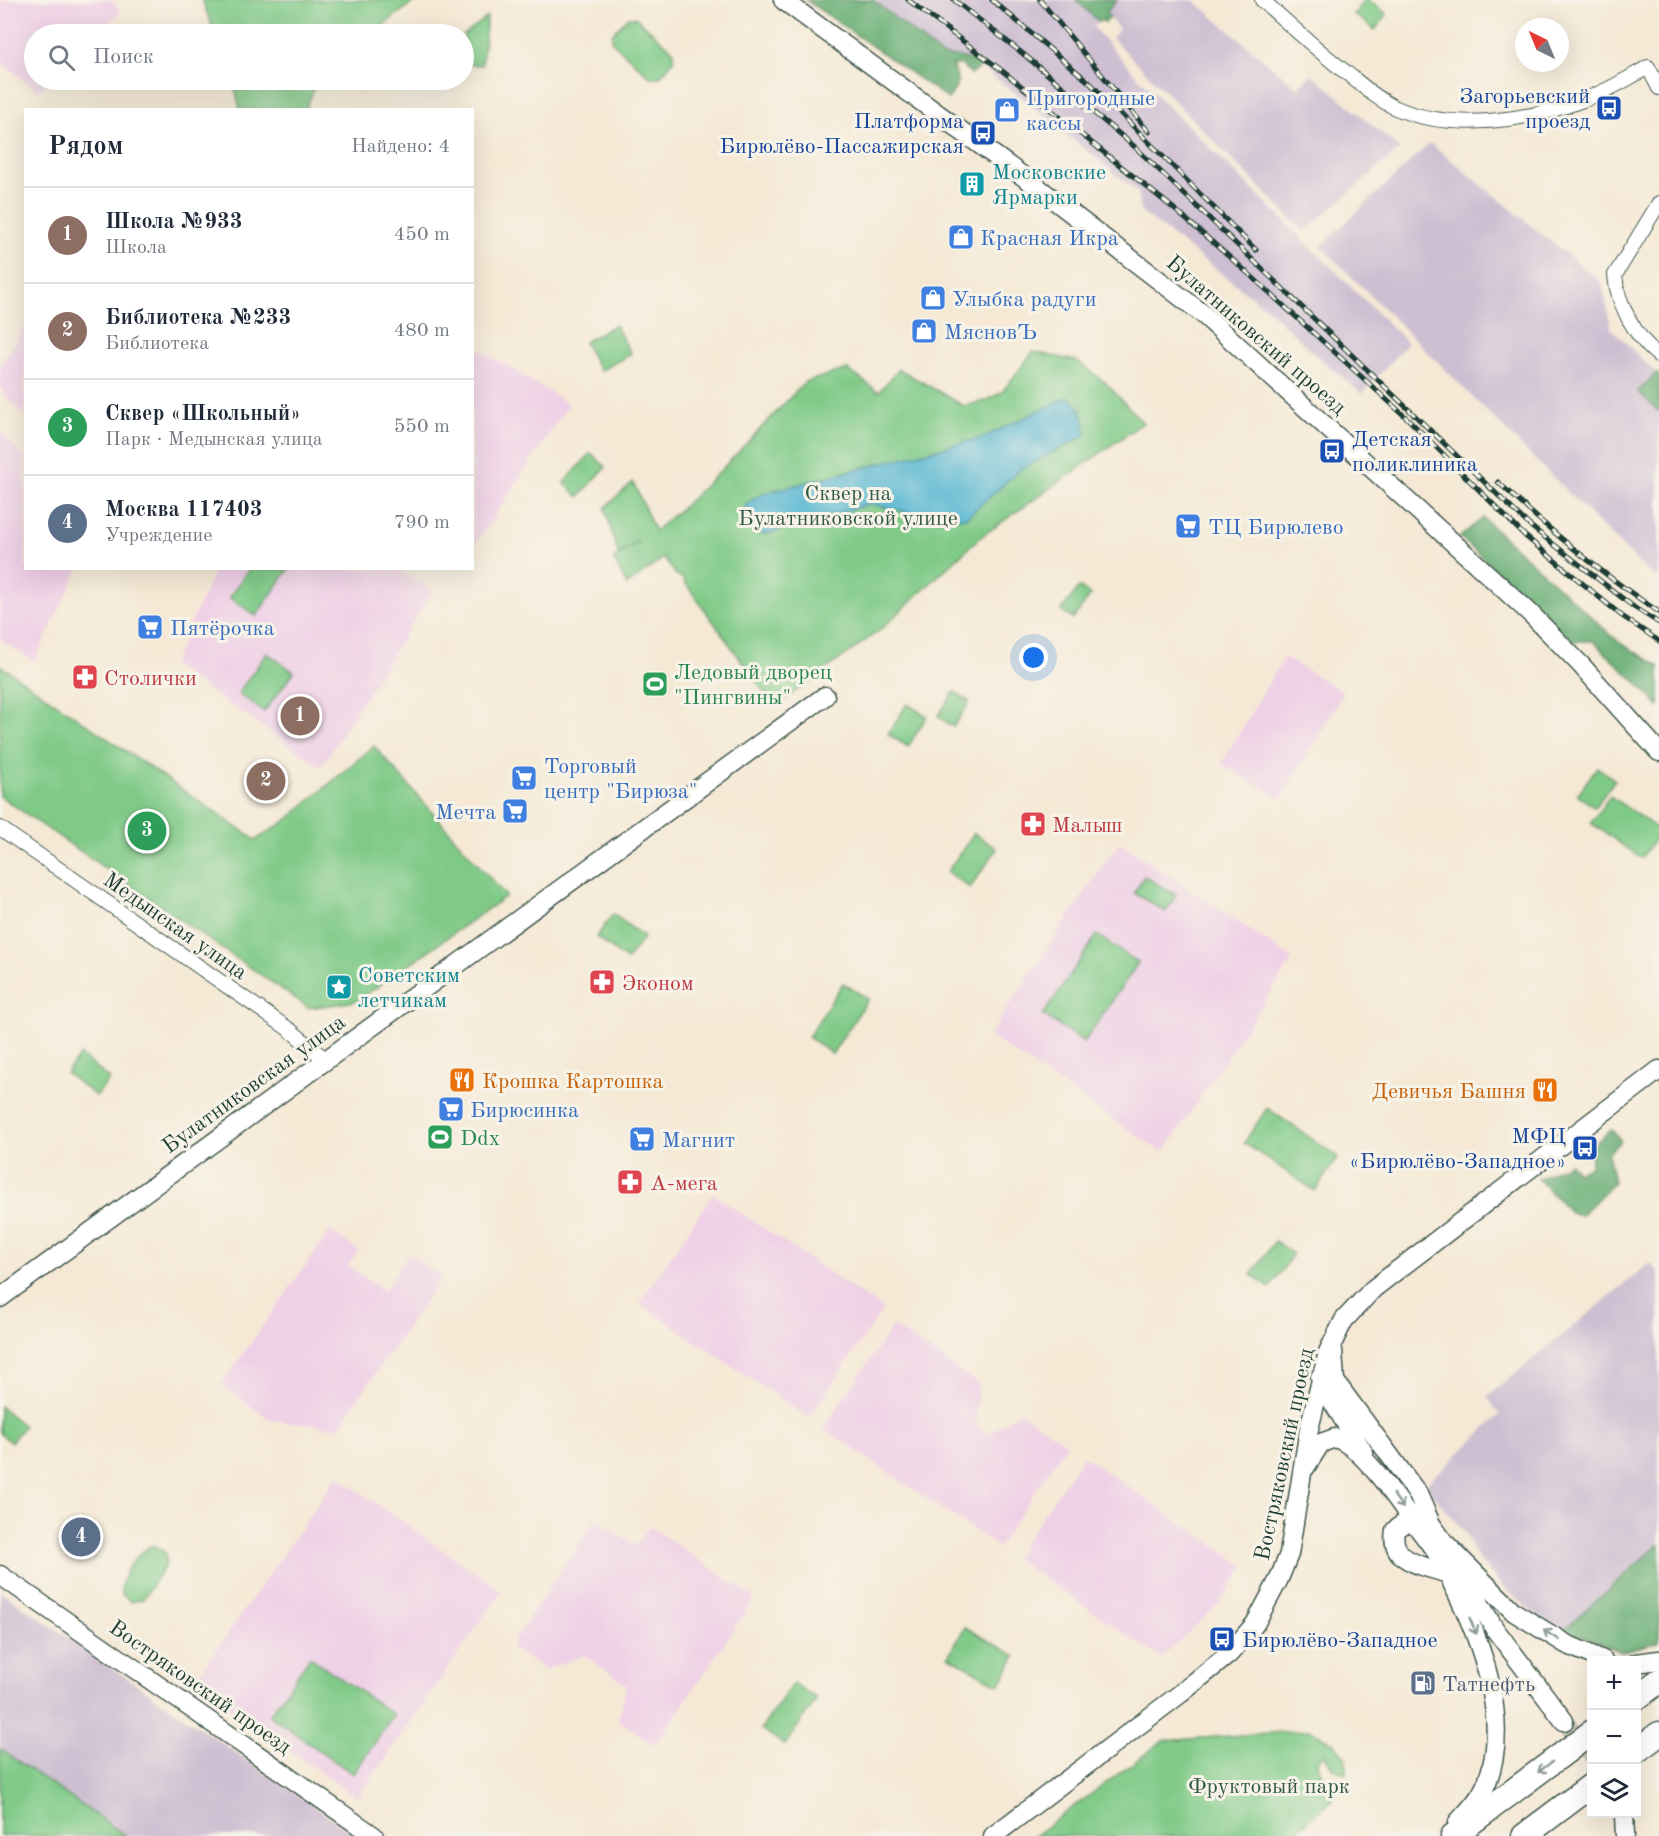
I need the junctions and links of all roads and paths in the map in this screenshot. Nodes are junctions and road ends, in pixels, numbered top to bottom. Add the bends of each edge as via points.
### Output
1 (783, 0) edge
2 (1262, 0) edge
3 (1659, 88) edge
4 (1659, 202) edge
5 (1659, 356) edge
6 (825, 696) dead end
7 (1659, 752) edge
8 (0, 828) edge
9 (326, 1060) junction
10 (1659, 1070) edge
11 (0, 1298) edge
12 (1332, 1342) junction
13 (1321, 1387) junction
14 (1355, 1411) junction
15 (1371, 1466) junction
16 (1301, 1475) junction
17 (1422, 1523) junction
18 (1444, 1542) junction
19 (1448, 1574) junction
20 (0, 1575) edge
21 (1485, 1613) junction
22 (1594, 1656) edge
23 (1659, 1660) edge
24 (1641, 1662) edge
25 (1659, 1681) edge
26 (1641, 1694) edge
27 (1564, 1721) tunnel mouth
28 (1659, 1734) edge
29 (1587, 1736) edge
30 (1641, 1747) edge
31 (1587, 1788) edge
32 (1587, 1789) edge
33 (1624, 1818) edge
34 (374, 1836) edge
35 (993, 1836) edge
36 (1443, 1836) edge
37 (1454, 1836) edge
38 (1524, 1836) edge
39 (1533, 1836) edge
40 (1625, 1836) edge

1 - 7 street, Булатниковский проезд via 1203,314 1530,613
2 - 3 street via 1370,93 1395,108 1433,118 1473,121 1551,111 1603,92 1648,67
4 - 5 street via 1616,275 1616,286 1641,339
6 - 9 street, Булатниковская улица
8 - 9 street, Медынская улица via 290,1030
9 - 11 street, Булатниковская улица
10 - 12 street, Востряковский проезд via 1373,1289 1344,1320
12 - 13 street, Востряковский проезд
12 - 14 street via 1335,1381
13 - 14 street via 1339,1396
13 - 15 street
13 - 16 street, Востряковский проезд
14 - 17 street via 1418,1494
15 - 16 street via 1335,1438 1321,1443
15 -> 17 street
16 - 35 street, Востряковский проезд via 1289,1554 1245,1638 1180,1694
17 - 18 street
17 - 19 street
17 - 19 street via 1402,1524 1395,1530 1395,1549 1409,1561
18 - 21 street
22 -> 18 street via 1566,1644 1515,1612
19 - 21 street
19 -> 36 street via 1478,1638 1495,1733 1486,1785 1476,1803
20 - 34 street, Востряковский проезд
21 - 27 street
23 - 24 street
25 - 26 highway
28 - 30 highway
29 -> 37 highway
31 - 38 highway
32 - 39 street
33 - 40 street

